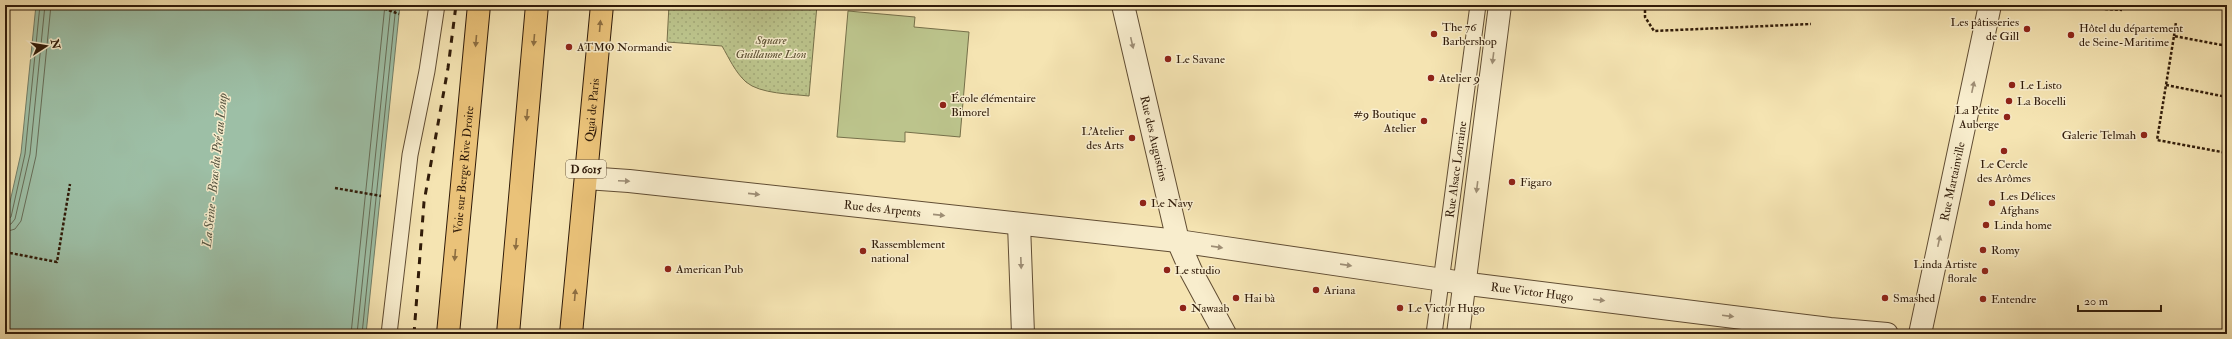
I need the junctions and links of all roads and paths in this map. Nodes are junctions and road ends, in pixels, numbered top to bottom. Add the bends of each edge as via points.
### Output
1 (375, 5) edge
2 (437, 5) edge
3 (479, 5) edge
4 (537, 5) edge
5 (602, 5) edge
6 (1123, 5) edge
7 (1478, 5) edge
8 (1500, 5) edge
9 (1645, 5) edge
10 (1990, 5) edge
11 (2040, 5) edge
12 (2122, 10) dead end
13 (399, 14) dead end
14 (2176, 22) dead end
15 (1811, 24) dead end
16 (2174, 36) junction
17 (2227, 46) edge
18 (2166, 85) junction
19 (2227, 97) edge
20 (2227, 153) edge
21 (586, 178) junction
22 (70, 184) dead end
23 (335, 188) dead end
24 (381, 196) dead end
25 (1019, 224) junction
26 (1178, 241) junction
27 (5, 252) edge
28 (1442, 279) junction
29 (1465, 283) junction
30 (389, 334) edge
31 (448, 334) edge
32 (508, 334) edge
33 (572, 334) edge
34 (1023, 334) edge
35 (1225, 334) edge
36 (1434, 334) edge
37 (1458, 334) edge
38 (1887, 334) edge
39 (1920, 334) edge

1 - 13 path
2 - 30 lane via 410,155
3 -> 31 main road, Voie sur Berge Rive Droite
4 -> 32 main road
21 -> 5 main road, Quai de Paris / D 6015
6 -> 26 street, Rue des Augustins
7 - 28 lane, Rue Alsace Lorraine
8 -> 29 street, Rue Alsace Lorraine
9 - 15 path via 1645,17 1654,31
39 -> 10 street, Rue Martainville
11 - 12 path
14 - 16 path
16 - 17 path
16 - 18 path
18 - 19 path
18 - 20 path via 2157,140
21 -> 25 street, Rue des Arpents
33 -> 21 main road, Quai de Paris / D 6015
22 - 27 path via 57,262
23 - 24 path
25 - 26 street, Rue des Arpents
25 -> 34 street
26 -> 28 street, Rue Victor Hugo
26 - 35 street, Rue des Augustins
28 - 29 street, Rue Victor Hugo
28 - 36 lane, Rue Alsace Lorraine
29 - 37 street, Rue Alsace Lorraine
29 -> 38 street, Rue Victor Hugo

